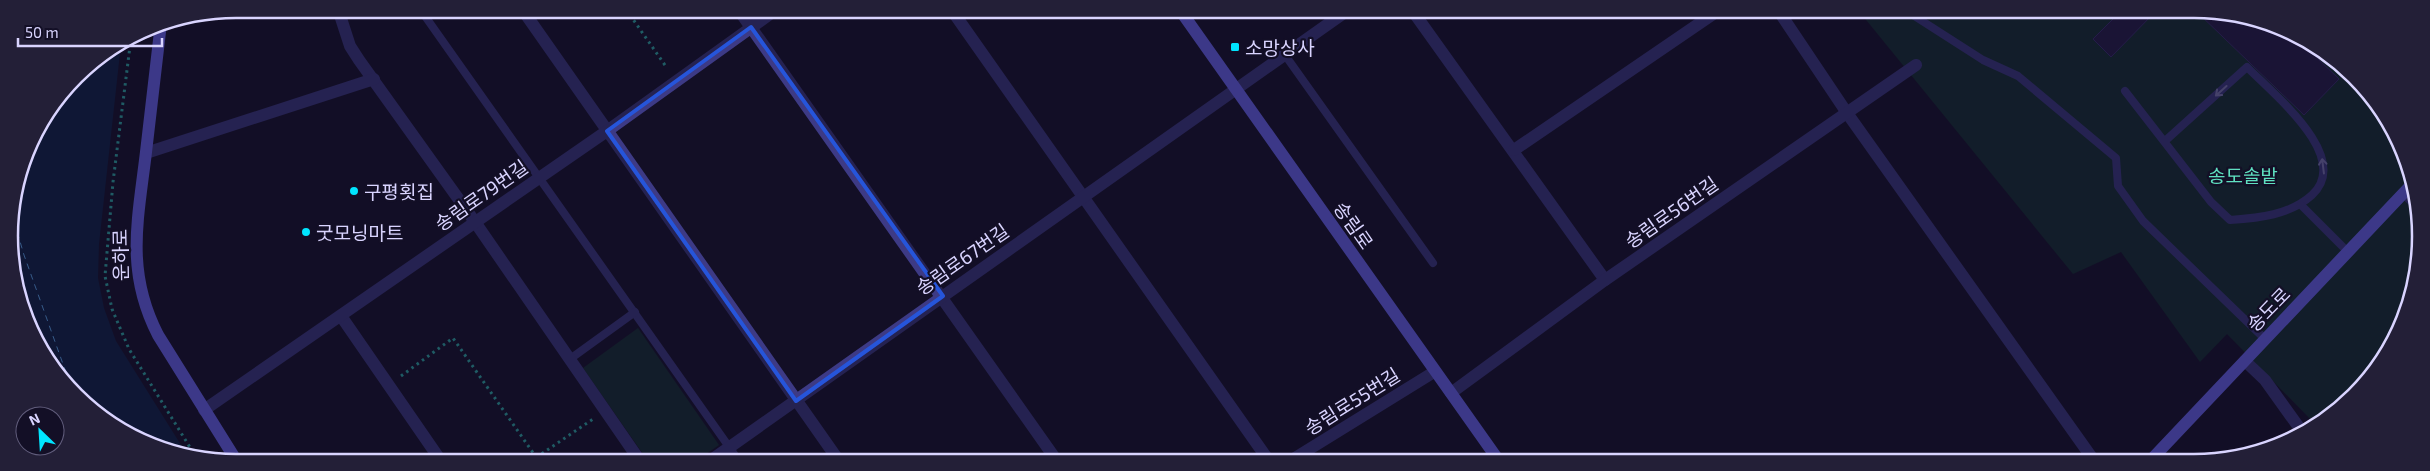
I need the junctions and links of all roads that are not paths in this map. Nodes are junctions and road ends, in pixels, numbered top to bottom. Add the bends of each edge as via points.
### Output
1 (341, 18) edge
2 (426, 18) edge
3 (528, 18) edge
4 (744, 18) edge
5 (764, 18) edge
6 (957, 18) edge
7 (1186, 18) edge
8 (1337, 18) edge
9 (1418, 18) edge
10 (1707, 18) edge
11 (1783, 18) edge
12 (1917, 18) edge
13 (751, 27) junction
14 (160, 31) edge
15 (1285, 55) junction
16 (1916, 65) dead end
17 (374, 79) junction
18 (1236, 89) junction
19 (2125, 91) dead end
20 (1847, 114) junction
21 (607, 131) junction
22 (2165, 141) junction
23 (1514, 150) junction
24 (146, 153) junction
25 (539, 178) junction
26 (2407, 190) edge
27 (2404, 194) junction
28 (1083, 197) junction
29 (2409, 199) edge
30 (2301, 206) junction
31 (475, 222) junction
32 (2348, 252) junction
33 (1433, 263) dead end
34 (1605, 280) junction
35 (943, 296) junction
36 (635, 312) junction
37 (341, 316) junction
38 (2265, 339) junction
39 (570, 359) junction
40 (2245, 361) junction
41 (1434, 372) junction
42 (1451, 393) junction
43 (796, 401) junction
44 (204, 410) junction
45 (2299, 427) edge
46 (729, 447) junction
47 (232, 454) edge
48 (437, 454) edge
49 (635, 454) edge
50 (720, 454) edge
51 (734, 454) edge
52 (834, 454) edge
53 (1052, 454) edge
54 (1263, 454) edge
55 (1301, 454) edge
56 (1494, 454) edge
57 (2089, 454) edge
58 (2157, 454) edge

1 - 17 street via 350,46
2 - 25 lane
3 - 21 street
4 - 13 street
5 - 13 street, 송림로79번길
6 - 28 street
7 - 18 street, 송림로
8 - 15 street, 송림로67번길
9 - 23 street
10 - 23 street
11 - 20 street
12 - 38 lane via 1983,60 2018,76 2116,158 2118,186 2143,221
13 - 21 street, 송림로79번길
13 - 35 street
14 - 24 street, 운하로
15 - 18 street, 송림로67번길
15 - 33 lane
16 - 20 street, 송림로56번길
17 - 24 street
17 - 31 street
18 - 28 street, 송림로67번길
18 - 41 street, 송림로
19 - 22 lane
20 - 34 street, 송림로56번길
20 - 57 street
21 - 25 street, 송림로79번길
21 - 43 street
22 - 30 lane via 2211,202 2230,220 2260,218
30 -> 22 lane via 2320,187 2324,178 2324,162 2299,119 2247,67
23 - 34 street
24 - 44 street, 운하로 via 135,245 140,293 147,315
25 - 31 street, 송림로79번길
25 - 36 lane
26 - 27 street, 송도로
27 - 29 lane
27 - 32 street, 송도로
28 - 35 street, 송림로67번길
28 - 54 street
30 - 32 lane
31 - 37 street, 송림로79번길
31 - 39 street
32 - 38 street, 송도로
34 - 42 street, 송림로56번길
35 - 43 street, 송림로67번길
35 - 53 street
36 - 39 lane
36 - 46 lane
37 - 44 street, 송림로79번길
37 - 48 street
38 - 40 street, 송도로
39 - 49 street
40 - 45 street via 2265,380
40 - 58 street, 송도로
41 - 42 street, 송림로
41 - 55 street, 송림로55번길
42 - 56 street, 송림로
43 - 46 street, 송림로67번길
43 - 52 street
44 - 47 street, 운하로
46 - 50 street, 송림로67번길
46 - 51 lane

